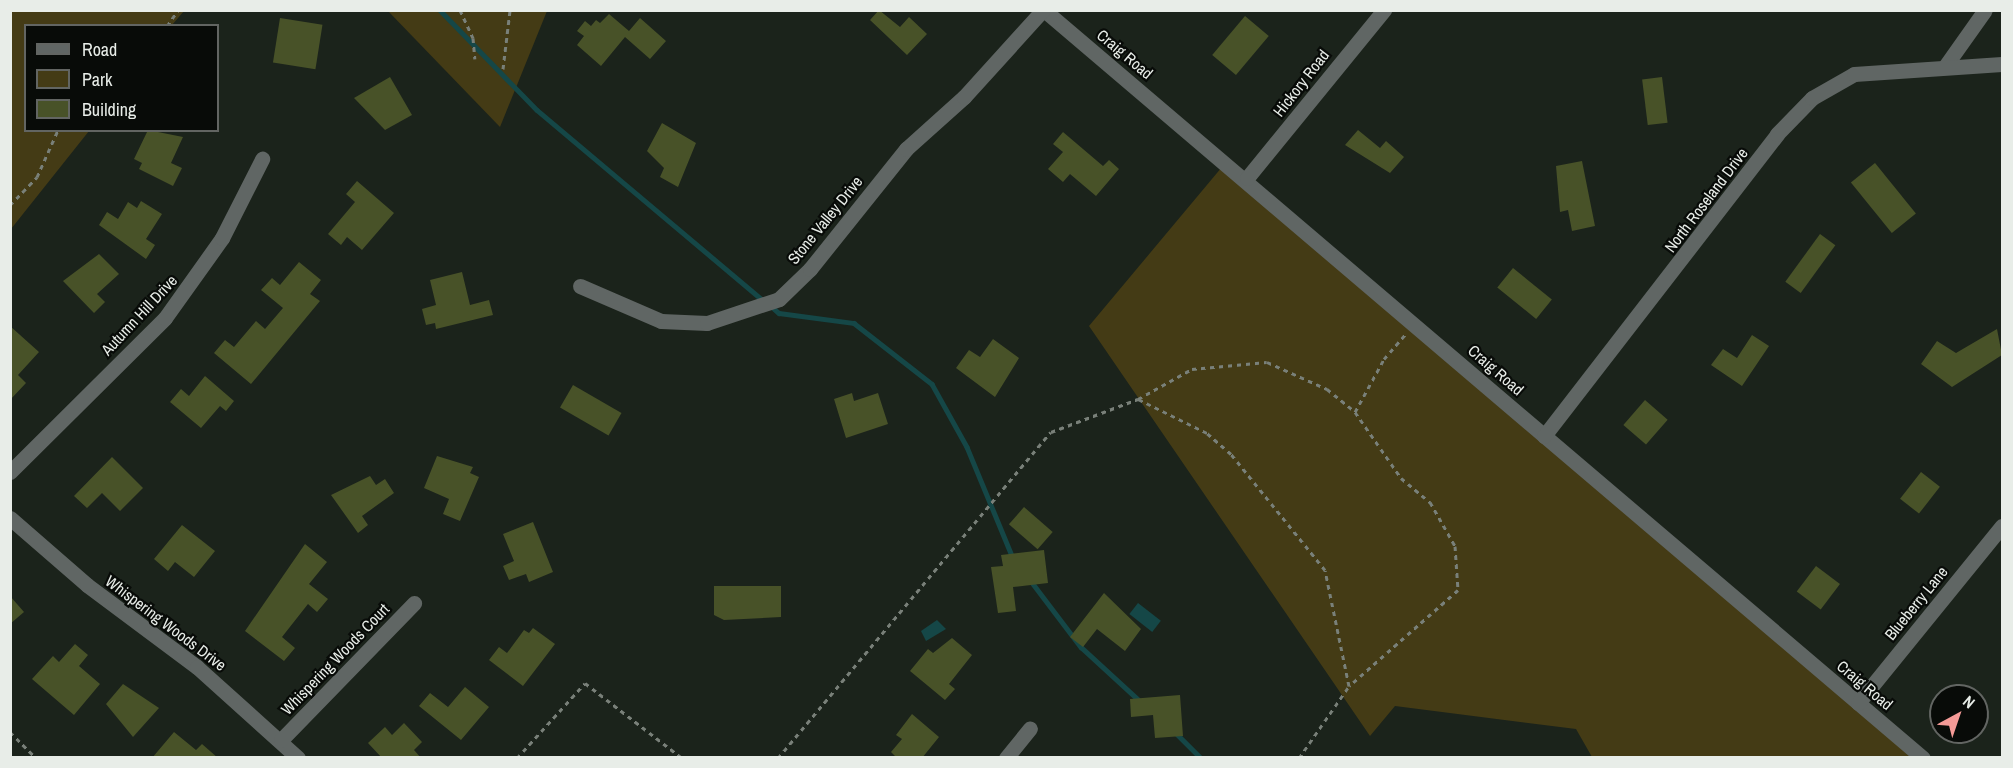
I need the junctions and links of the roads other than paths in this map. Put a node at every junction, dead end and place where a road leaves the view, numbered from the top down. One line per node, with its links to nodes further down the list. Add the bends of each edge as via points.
1 (1044, 10): 7 (street, Craig Road); 8 (street, Stone Valley Drive, via 964,98 906,149 810,269 779,299 707,323 661,321)
2 (1384, 10): 7 (street, Hickory Road)
3 (1985, 10): 5 (street)
4 (2002, 64): 5 (street, North Roseland Drive)
5 (1946, 65): 9 (street, North Roseland Drive, via 1854,74 1812,98 1778,134)
6 (262, 159): 10 (street, Autumn Hill Drive, via 222,238 165,318)
7 (1247, 178): 9 (street, Craig Road)
8 (580, 286)
9 (1544, 436): 14 (street, Craig Road)
10 (10, 472)
11 (10, 518): 16 (street, Whispering Woods Drive)
12 (2002, 526): 14 (street, Blueberry Lane)
13 (414, 603): 16 (street, Whispering Woods Court)
14 (1858, 703): 19 (street, Craig Road)
15 (1030, 728): 18 (street)
16 (281, 740): 17 (street, Whispering Woods Drive)
17 (298, 758)
18 (1006, 758)
19 (1923, 758)

